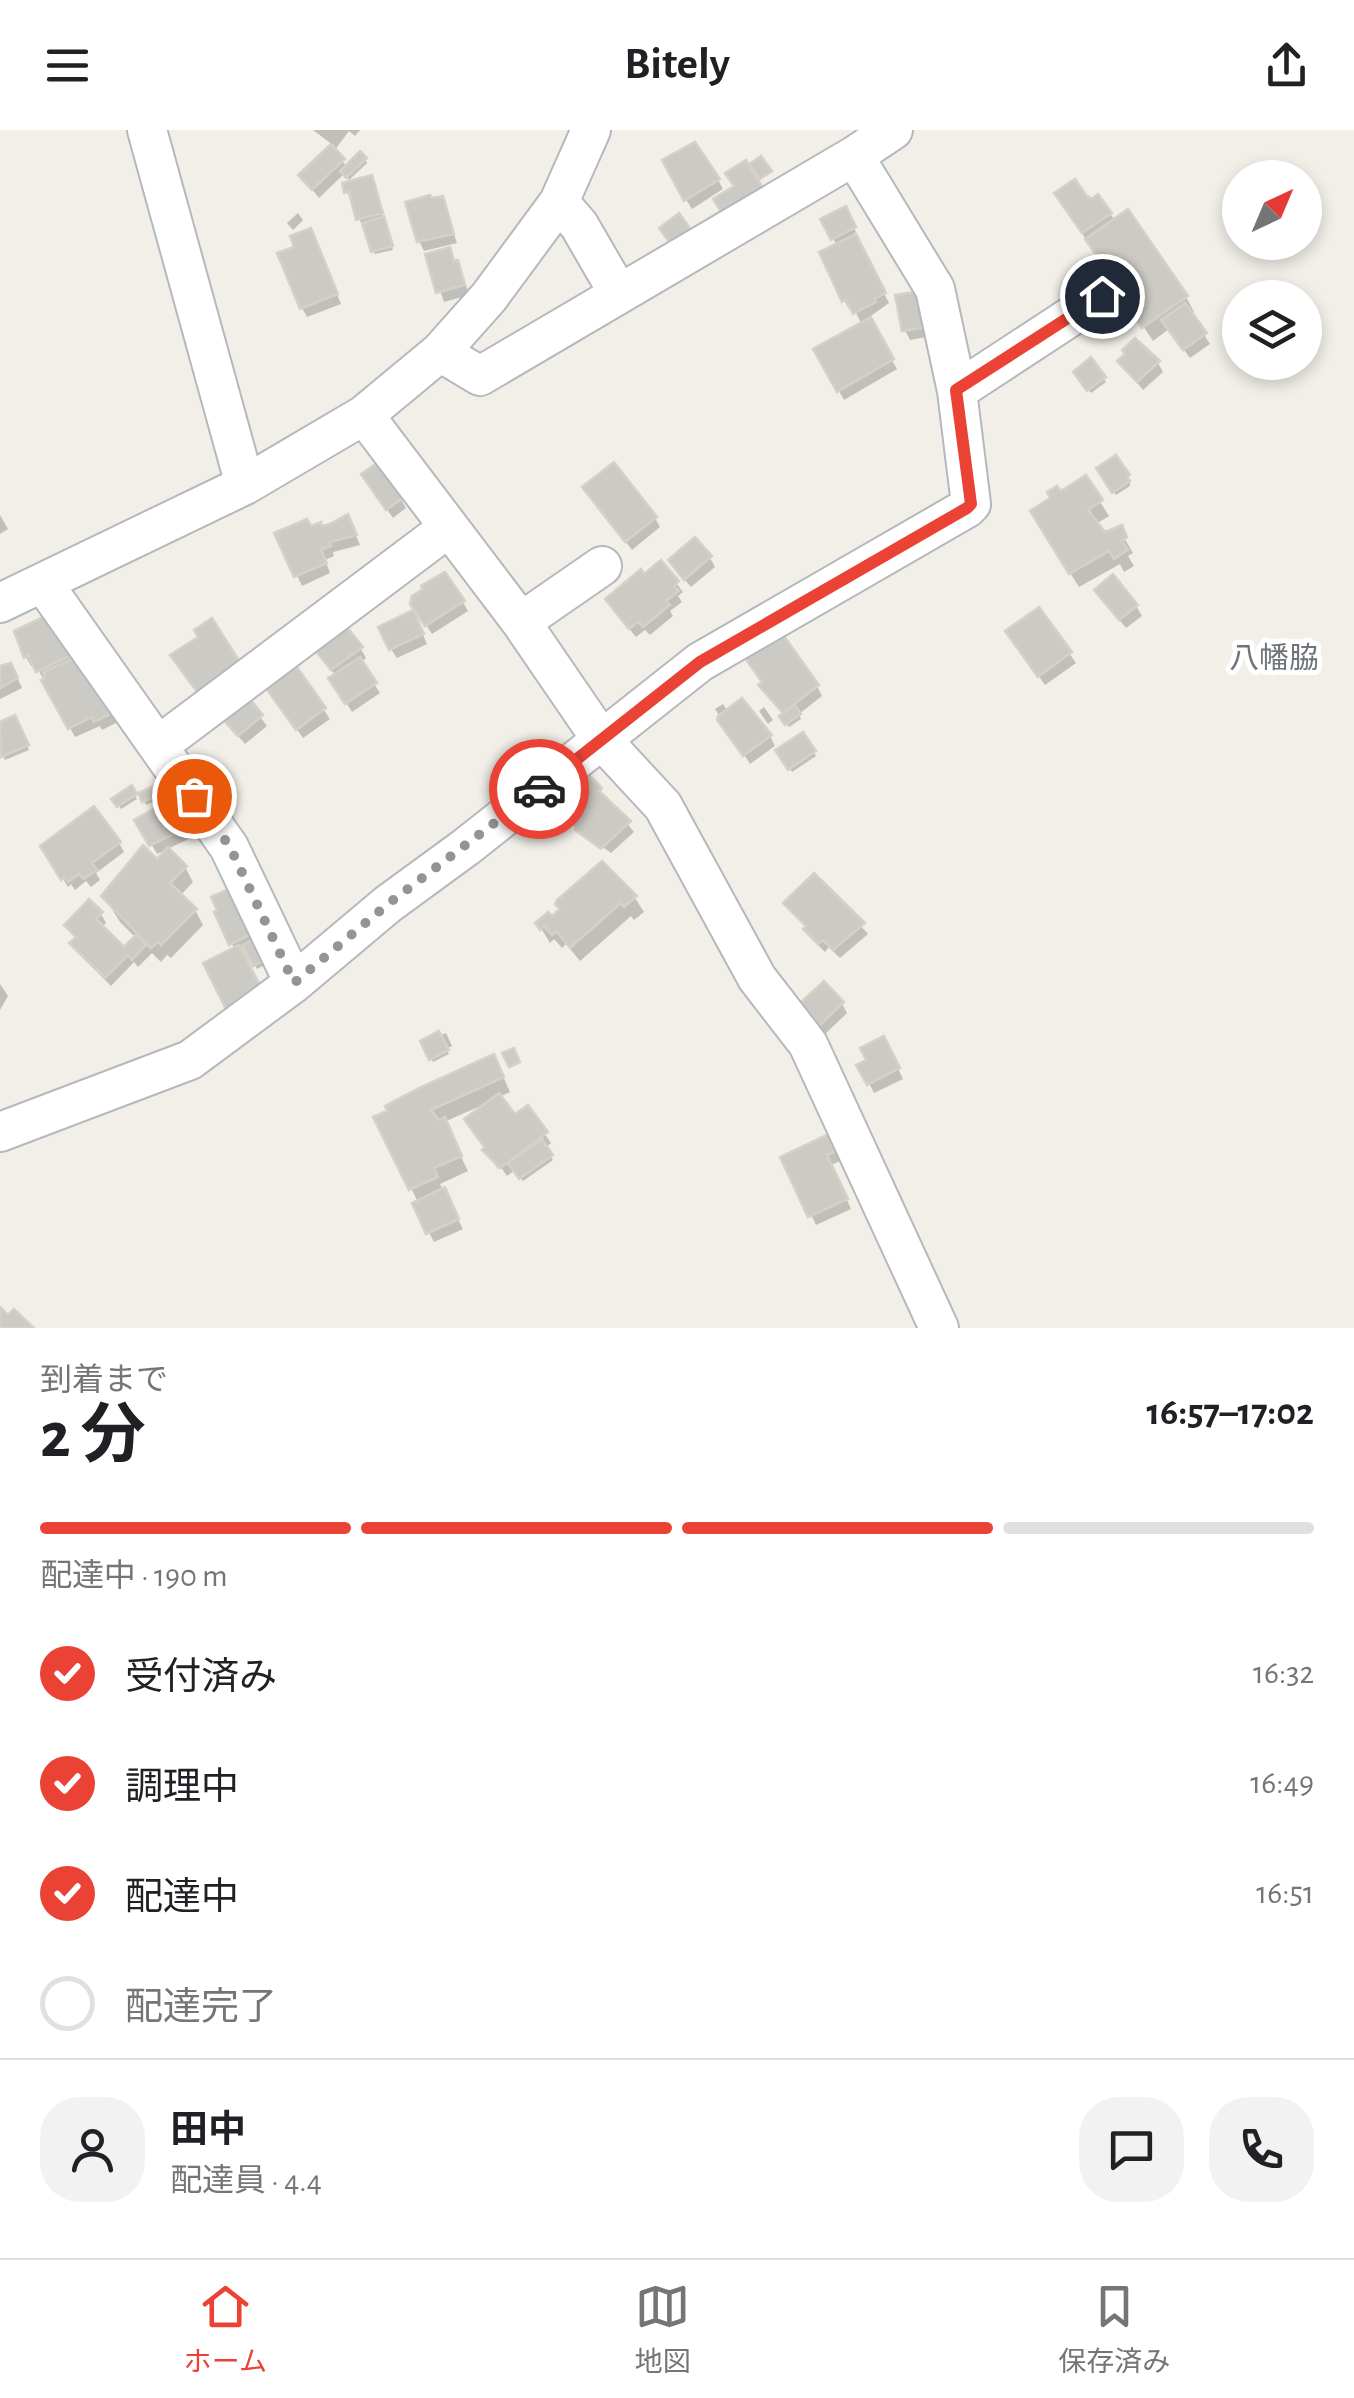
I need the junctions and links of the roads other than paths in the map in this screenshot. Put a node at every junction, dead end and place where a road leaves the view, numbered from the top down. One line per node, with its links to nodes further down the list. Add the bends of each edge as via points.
1 (146, 130): 11 (street)
2 (591, 130): 5 (street)
3 (893, 130): 4 (street)
4 (854, 156): 6 (street); 9 (street, via 935,289)
5 (559, 202): 6 (street); 8 (street)
6 (620, 294): 8 (street, via 480,376)
7 (1102, 296): 9 (street)
8 (440, 352): 10 (street)
9 (956, 390): 17 (street, via 967,508 700,662)
10 (364, 415): 11 (street); 12 (street)
11 (245, 484): 14 (street)
12 (448, 528): 16 (street); 18 (street)
13 (602, 566): 16 (street)
14 (43, 583): 15 (street); 18 (street)
15 (0, 603)
16 (520, 622): 17 (street)
17 (601, 739): 19 (street); 21 (street, via 663,806 757,978 808,1044)
18 (159, 745): 19 (street, via 230,847)
19 (294, 983): 20 (street, via 190,1060)
20 (0, 1132)
21 (939, 1328)

